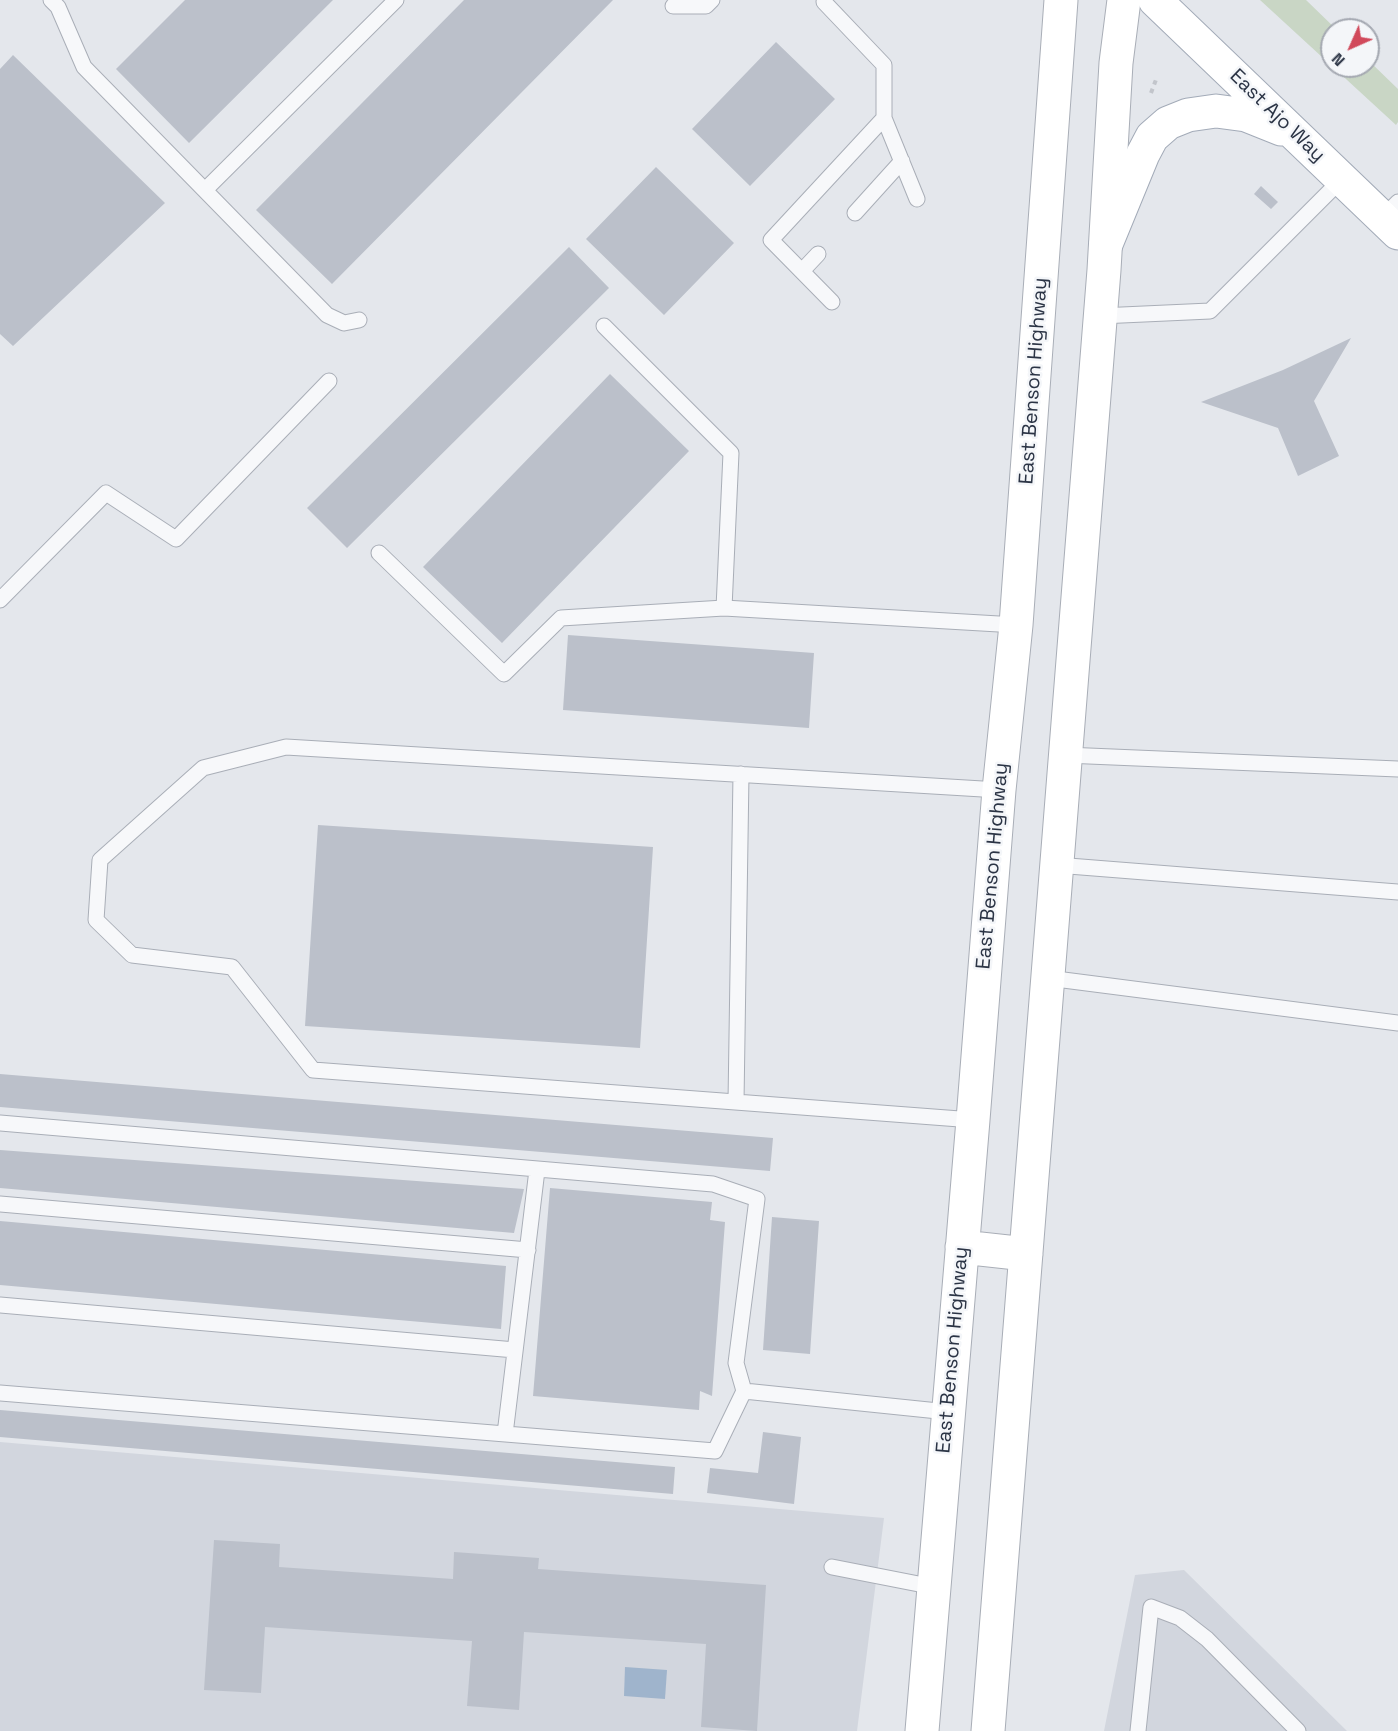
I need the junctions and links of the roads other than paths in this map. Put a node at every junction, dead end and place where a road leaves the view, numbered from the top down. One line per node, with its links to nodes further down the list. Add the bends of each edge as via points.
1 (51, 0): 13 (lane, via 58,7 84,67)
2 (396, 0): 13 (lane)
3 (712, 0): 8 (lane, via 706,6)
4 (1061, 0): 28 (main road, East Benson Highway)
5 (1124, 0): 17 (main road, via 1116,63)
6 (1155, 0): 10 (main road, East Ajo Way)
7 (824, 2): 9 (lane, via 884,65)
8 (668, 7)
9 (884, 118): 11 (lane); 19 (lane, via 771,240)
10 (1297, 136): 12 (main road, East Ajo Way); 17 (main road, via 1246,115 1216,111 1168,123 1152,137 1143,154)
11 (902, 161): 14 (lane); 15 (lane)
12 (1342, 179): 16 (main road, East Ajo Way); 21 (lane, via 1210,311)
13 (205, 190): 22 (lane, via 327,315 344,322)
14 (917, 199)
15 (855, 213)
16 (1393, 218)
17 (1106, 244): 21 (main road)
18 (818, 254): 19 (lane)
19 (802, 271): 20 (lane)
20 (832, 302)
21 (1100, 316): 29 (main road)
22 (359, 320)
23 (604, 326): 27 (lane, via 731,453)
24 (329, 381): 26 (lane, via 176,539 106,493)
25 (379, 553): 27 (lane, via 504,674 561,618)
26 (0, 600)
27 (724, 608): 28 (lane)
28 (1016, 625): 32 (main road, East Benson Highway)
29 (1065, 755): 30 (lane); 33 (main road)
30 (1398, 769)
31 (741, 774): 32 (lane); 37 (lane); 37 (lane, via 286,747 203,768 100,860 96,920 132,955 232,967 313,1070)
32 (999, 790): 38 (main road, East Benson Highway)
33 (1056, 865): 34 (lane); 35 (main road)
34 (1398, 892)
35 (1048, 978): 36 (lane); 44 (main road)
36 (1398, 1023)
37 (736, 1102): 38 (lane)
38 (974, 1120): 42 (main road, East Benson Highway)
39 (0, 1124): 40 (lane)
40 (537, 1170): 43 (lane); 47 (lane, via 713,1184 757,1199 736,1363)
41 (0, 1204): 43 (lane)
42 (962, 1247): 44 (main road); 49 (main road, East Benson Highway)
43 (528, 1250): 46 (lane)
44 (1026, 1254): 54 (main road)
45 (0, 1305): 46 (lane)
46 (515, 1350): 50 (lane)
47 (744, 1391): 49 (lane); 50 (lane, via 715,1451)
48 (0, 1393): 50 (lane)
49 (948, 1412): 52 (main road, East Benson Highway)
50 (505, 1434)
51 (832, 1567): 52 (lane)
52 (934, 1587): 53 (main road, East Benson Highway)
53 (922, 1731)
54 (988, 1731)
55 (1138, 1731): 56 (lane, via 1151,1607 1180,1618 1207,1639)
56 (1298, 1731)

